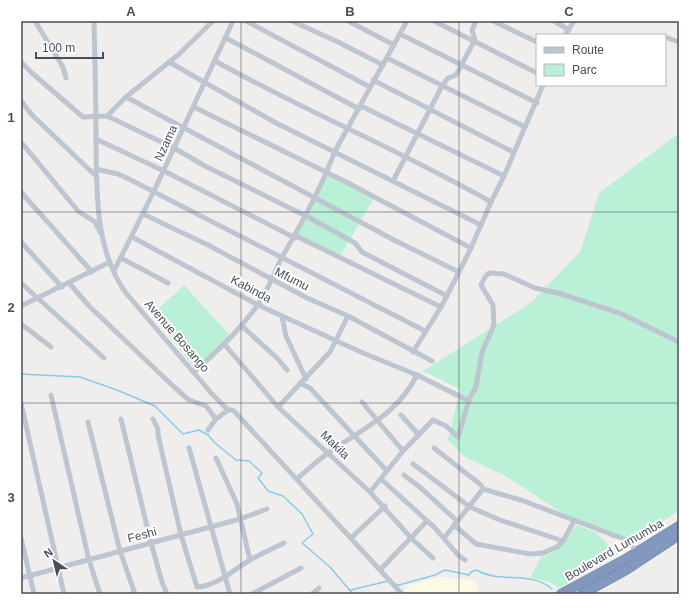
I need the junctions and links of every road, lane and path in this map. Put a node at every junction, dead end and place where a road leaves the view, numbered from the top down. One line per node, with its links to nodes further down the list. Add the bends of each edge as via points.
1 (94, 21): 43 (street, Avenue Bosango)
2 (213, 21): 26 (street)
3 (233, 21): 18 (street, Nzama)
4 (246, 21): 35 (street)
5 (292, 21): 28 (street)
6 (348, 21): 22 (street)
7 (434, 21): 19 (street)
8 (476, 21): 19 (street, via 472,30)
9 (493, 21): 20 (street)
10 (554, 21): 14 (street)
11 (574, 21): 14 (street)
12 (36, 22): 30 (street)
13 (404, 22): 15 (street)
14 (569, 30): 16 (street)
15 (400, 34): 22 (street); 27 (street)
16 (567, 34)
17 (666, 37): 21 (street)
18 (226, 38): 24 (street, Nzama); 40 (street)
19 (475, 40): 27 (street); 29 (street)
20 (536, 42)
21 (679, 42)
22 (394, 45): 23 (street)
23 (387, 58): 28 (street); 33 (street)
24 (215, 61): 32 (street, Nzama); 46 (street)
25 (21, 62): 43 (street, via 83,116)
26 (169, 62): 32 (street); 36 (street)
27 (461, 63): 33 (street, via 456,75 448,78); 38 (street)
28 (383, 65): 31 (street)
29 (536, 72)
30 (66, 78)
31 (372, 80): 35 (street); 41 (street)
32 (204, 84): 39 (street, Nzama); 51 (street)
33 (442, 86): 41 (street); 44 (street)
34 (544, 86): 38 (street)
35 (370, 87): 40 (street)
36 (126, 97): 42 (street); 45 (street)
37 (21, 101): 58 (street, via 32,115)
38 (536, 103): 44 (street)
39 (194, 107): 45 (street, Nzama); 56 (street)
40 (360, 107): 46 (street); 47 (street)
41 (429, 110): 47 (street); 52 (street)
42 (107, 116): 43 (street); 50 (street)
43 (96, 118): 48 (street, Avenue Bosango)
44 (525, 127): 52 (street)
45 (184, 128): 50 (street, Nzama); 62 (street)
46 (348, 129): 51 (street); 53 (street)
47 (418, 133): 53 (street); 57 (street)
48 (96, 139): 54 (street, Avenue Bosango); 55 (street)
49 (21, 142): 69 (street, via 78,210 95,222)
50 (174, 148): 55 (street, Nzama); 65 (street)
51 (334, 151): 56 (street); 59 (street)
52 (514, 152): 57 (street)
53 (405, 157): 59 (street); 63 (street)
54 (96, 169): 58 (street, Avenue Bosango); 60 (street, via 118,174)
55 (164, 171): 60 (street, Nzama); 68 (street)
56 (326, 173): 62 (street); 71 (street)
57 (504, 176): 63 (street)
58 (97, 177): 69 (street, Avenue Bosango)
59 (393, 181): 66 (street)
60 (154, 191): 64 (street, Nzama); 72 (street)
61 (21, 192): 76 (street)
62 (315, 196): 65 (street); 77 (street, via 394,240)
63 (491, 202): 66 (street)
64 (143, 214): 67 (street, Nzama); 78 (street, Mfumu, via 208,245)
65 (306, 216): 68 (street); 83 (street, via 355,243 359,250 367,255)
66 (481, 225): 71 (street)
67 (132, 237): 73 (street, Nzama); 85 (street, Kabinda)
68 (295, 237): 72 (street); 87 (street)
69 (102, 238): 74 (street, Avenue Bosango)
70 (21, 242): 82 (street)
71 (471, 248): 77 (street)
72 (283, 257): 78 (street); 92 (street)
73 (121, 258): 75 (street, Nzama); 81 (street)
74 (110, 262): 75 (street, Avenue Bosango); 76 (street)
75 (114, 271): 101 (street, Avenue Bosango, via 126,293)
76 (92, 272): 80 (street)
77 (459, 272): 83 (street)
78 (271, 280): 85 (street); 89 (street, Mfumu)
79 (21, 283): 84 (street)
80 (69, 283): 82 (street); 113 (street, via 89,306 189,400 206,406)
81 (168, 283)
82 (62, 286): 84 (street)
83 (446, 296): 87 (street)
84 (37, 299): 86 (street); 98 (street)
85 (258, 305): 88 (street, Kabinda); 91 (street)
86 (21, 306)
87 (441, 307): 92 (street)
88 (282, 316): 93 (street, Kabinda); 103 (street, via 286,336)
89 (348, 316): 93 (street); 97 (street, Mfumu)
90 (21, 324): 96 (street)
91 (242, 326): 95 (street); 100 (street)
92 (425, 331): 97 (street)
93 (335, 340): 102 (street, Kabinda); 103 (street, via 330,352)
94 (679, 342): 106 (street, via 622,314 558,293 534,288 504,274 489,273 481,285 493,305 494,325 482,352 476,387)
95 (225, 345): 101 (street); 109 (street, Makila)
96 (51, 347)
97 (413, 352): 99 (street, Mfumu)
98 (104, 358)
99 (432, 361)
100 (287, 370)
101 (194, 372): 110 (street, Avenue Bosango)
102 (417, 375): 106 (street, Kabinda); 116 (street, via 409,391)
103 (306, 379): 104 (street)
104 (300, 383): 109 (street); 119 (street, via 310,388)
105 (51, 396): 153 (street)
106 (469, 401): 118 (street, via 458,437 446,426 433,420)
107 (362, 402): 116 (street)
108 (21, 403): 156 (street)
109 (278, 407): 123 (street, Makila)
110 (228, 410): 113 (street); 128 (street, Avenue Bosango, via 233,410)
111 (401, 415): 118 (street)
112 (153, 419): 141 (street, via 158,429)
113 (216, 419): 117 (street)
114 (121, 420): 148 (street)
115 (88, 422): 150 (street)
116 (378, 422): 119 (street); 122 (street)
117 (208, 430)
118 (419, 435): 122 (street)
119 (354, 437): 123 (street); 126 (street)
120 (189, 448): 140 (street)
121 (434, 448): 130 (street)
122 (403, 451): 126 (street)
123 (328, 454): 128 (street); 131 (street, Makila)
124 (216, 458): 135 (street, via 238,504)
125 (413, 464): 133 (street)
126 (386, 471): 129 (street)
127 (404, 475): 138 (street)
128 (297, 479): 144 (street, Avenue Bosango)
129 (380, 479): 131 (street); 136 (street)
130 (483, 489): 133 (street); 137 (street, via 521,500)
131 (370, 492): 132 (street, Makila)
132 (385, 506): 144 (street); 146 (street, Makila)
133 (470, 507): 138 (street); 147 (street)
134 (267, 509): 135 (street, Feshi)
135 (240, 519): 140 (street, Feshi); 154 (street)
136 (427, 521): 145 (street); 146 (street)
137 (574, 521): 147 (street); 151 (street, via 629,541)
138 (456, 523): 145 (street); 147 (street, via 476,544 530,554 542,553 557,547)
139 (679, 526): 151 (highway, Boulevard Lumumba)
140 (211, 527): 141 (street, Feshi); 160 (street)
141 (181, 535): 148 (street, Feshi); 160 (street, via 197,587)
142 (679, 535): 173 (highway, Boulevard Lumumba, via 632,566)
143 (21, 538): 159 (street)
144 (351, 538): 158 (street, Avenue Bosango)
145 (444, 538): 155 (street)
146 (412, 539): 152 (street, Makila); 158 (street)
147 (563, 541)
148 (151, 543): 150 (street, Feshi); 167 (street)
149 (284, 543): 154 (street)
150 (120, 551): 153 (street, Feshi); 166 (street)
151 (636, 552): 172 (highway, Boulevard Lumumba)
152 (433, 558)
153 (89, 560): 156 (street, Feshi); 165 (street)
154 (250, 560): 160 (street)
155 (465, 560)
156 (58, 568): 159 (street, Feshi); 164 (street)
157 (301, 568): 169 (street)
158 (380, 570): 171 (street, Avenue Bosango)
159 (29, 575): 161 (street, Feshi); 163 (street)
160 (226, 576): 168 (street)
161 (21, 578)
162 (319, 588): 170 (street)
163 (34, 594)
164 (64, 594)
165 (100, 594)
166 (135, 594)
167 (167, 594)
168 (230, 594)
169 (252, 594)
170 (312, 594)
171 (402, 594)
172 (561, 594)
173 (582, 594)

